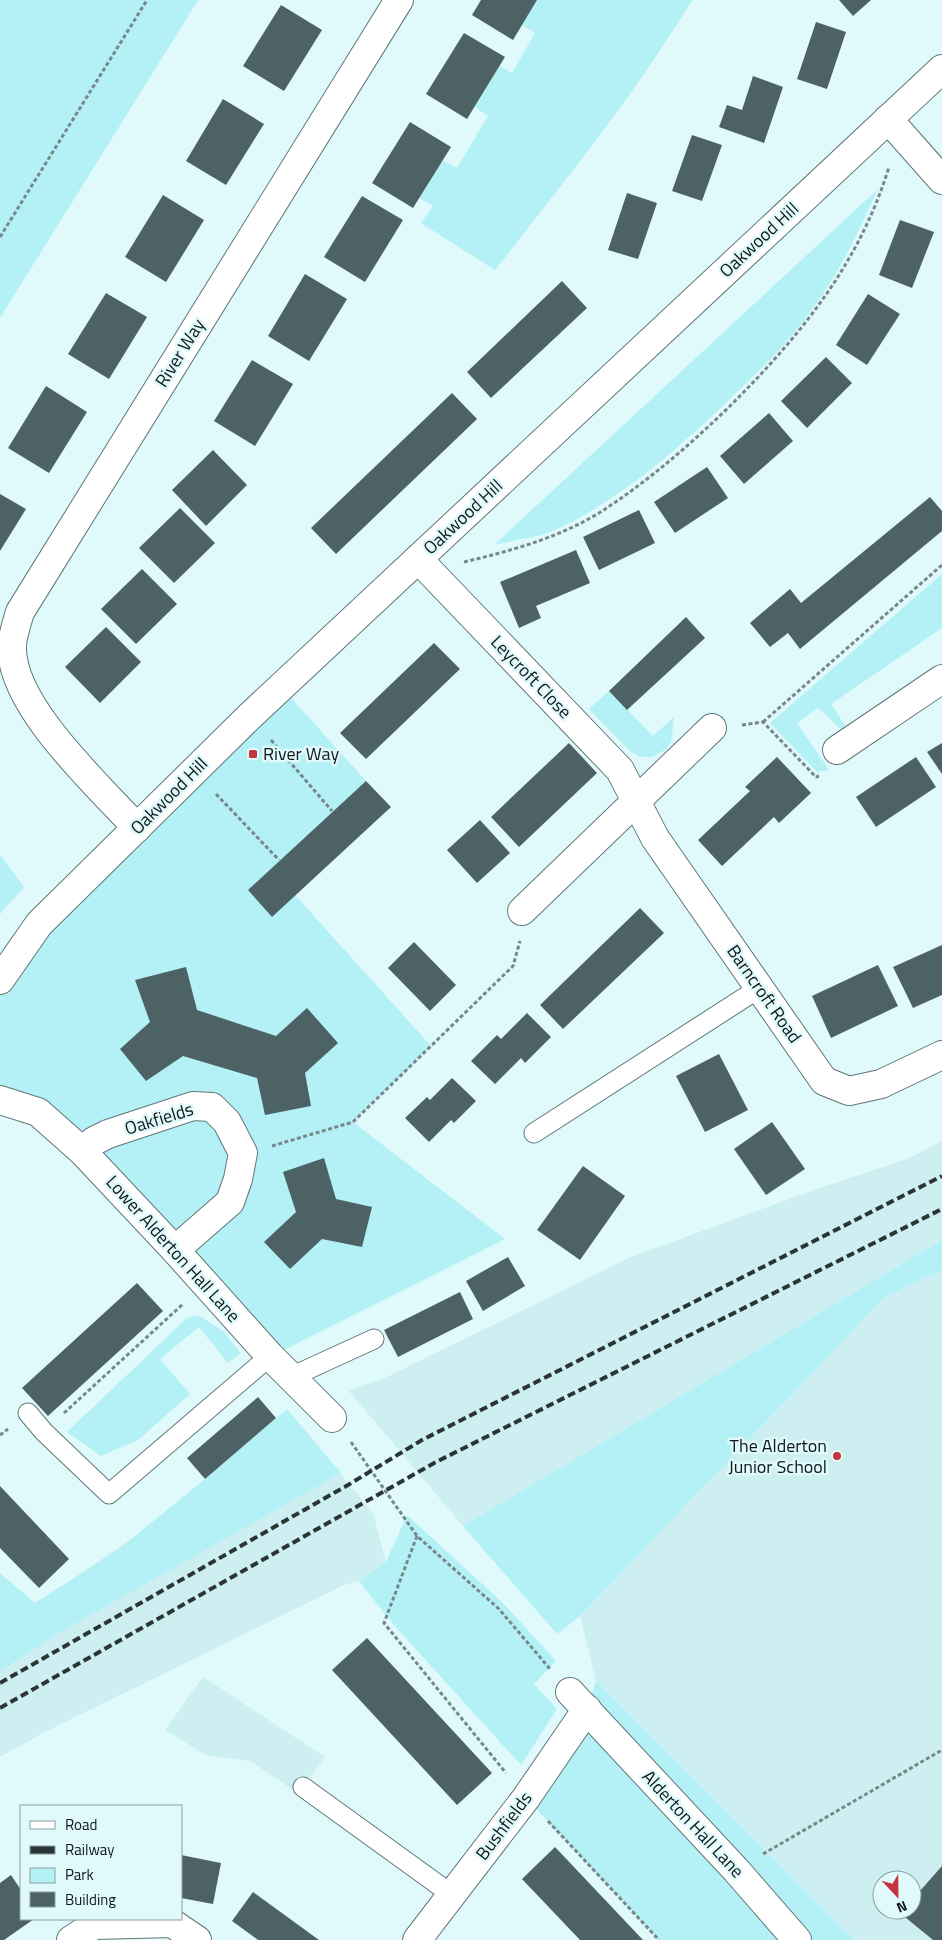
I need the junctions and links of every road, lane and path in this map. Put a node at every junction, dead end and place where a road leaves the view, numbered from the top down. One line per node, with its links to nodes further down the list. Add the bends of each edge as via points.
1 (147, 0): 6 (path)
2 (399, 0): 17 (street, River Way, via 20,612 12,646 17,672 27,697 44,724)
3 (942, 69): 4 (street, Oakwood Hill)
4 (888, 119): 5 (street); 7 (street, Oakwood Hill); 7 (path, via 890,164 862,238 800,332 712,423 651,475 598,513 553,536 461,563)
5 (942, 180)
6 (0, 237)
7 (418, 559): 10 (street, Oakwood Hill); 15 (street, Leycroft Close, via 620,770)
8 (942, 565): 11 (path)
9 (942, 679): 13 (street)
10 (250, 716): 14 (street, Oakwood Hill); 16 (path)
11 (763, 722): 12 (path); 13 (path, via 816,776 827,776 847,764)
12 (712, 728): 15 (street)
13 (837, 750)
14 (194, 772): 17 (street, Oakwood Hill); 18 (path)
15 (636, 800): 19 (street); 21 (street, Barncroft Road, via 655,838)
16 (332, 811)
17 (137, 828): 20 (street, Oakwood Hill, via 40,924)
18 (279, 860)
19 (522, 911): 26 (path, via 521,935 512,966 353,1122)
20 (0, 980)
21 (761, 987): 22 (street, Barncroft Road, via 824,1082 849,1091 881,1084); 24 (lane)
22 (942, 1055)
23 (0, 1100): 25 (street, Lower Alderton Hall Lane, via 38,1112)
24 (534, 1133)
25 (82, 1151): 26 (street, Oakfields, via 108,1134 192,1106 212,1107 227,1122); 27 (street, Lower Alderton Hall Lane)
26 (243, 1153): 27 (street, via 230,1202)
27 (175, 1250): 28 (street, Lower Alderton Hall Lane)
28 (205, 1283): 30 (street, Lower Alderton Hall Lane); 34 (path)
29 (374, 1339): 31 (lane)
30 (270, 1356): 31 (street, Lower Alderton Hall Lane); 34 (lane, via 109,1494)
31 (291, 1377): 33 (street, Lower Alderton Hall Lane)
32 (28, 1412): 34 (lane)
33 (332, 1418): 35 (path)
34 (44, 1432)
35 (417, 1536): 36 (path, via 499,1609); 39 (path, via 384,1623)
36 (578, 1700): 39 (street, Bushfields); 40 (street, Alderton Hall Lane)
37 (942, 1750): 40 (path)
38 (303, 1787): 41 (lane)
39 (526, 1798): 41 (street, Bushfields); 45 (path)
40 (736, 1870): 46 (street, Alderton Hall Lane)
41 (451, 1894): 44 (street, Bushfields)
42 (71, 1940): 43 (street, via 94,1925 172,1923)
43 (197, 1940)
44 (417, 1940)
45 (659, 1940)
46 (797, 1940)

